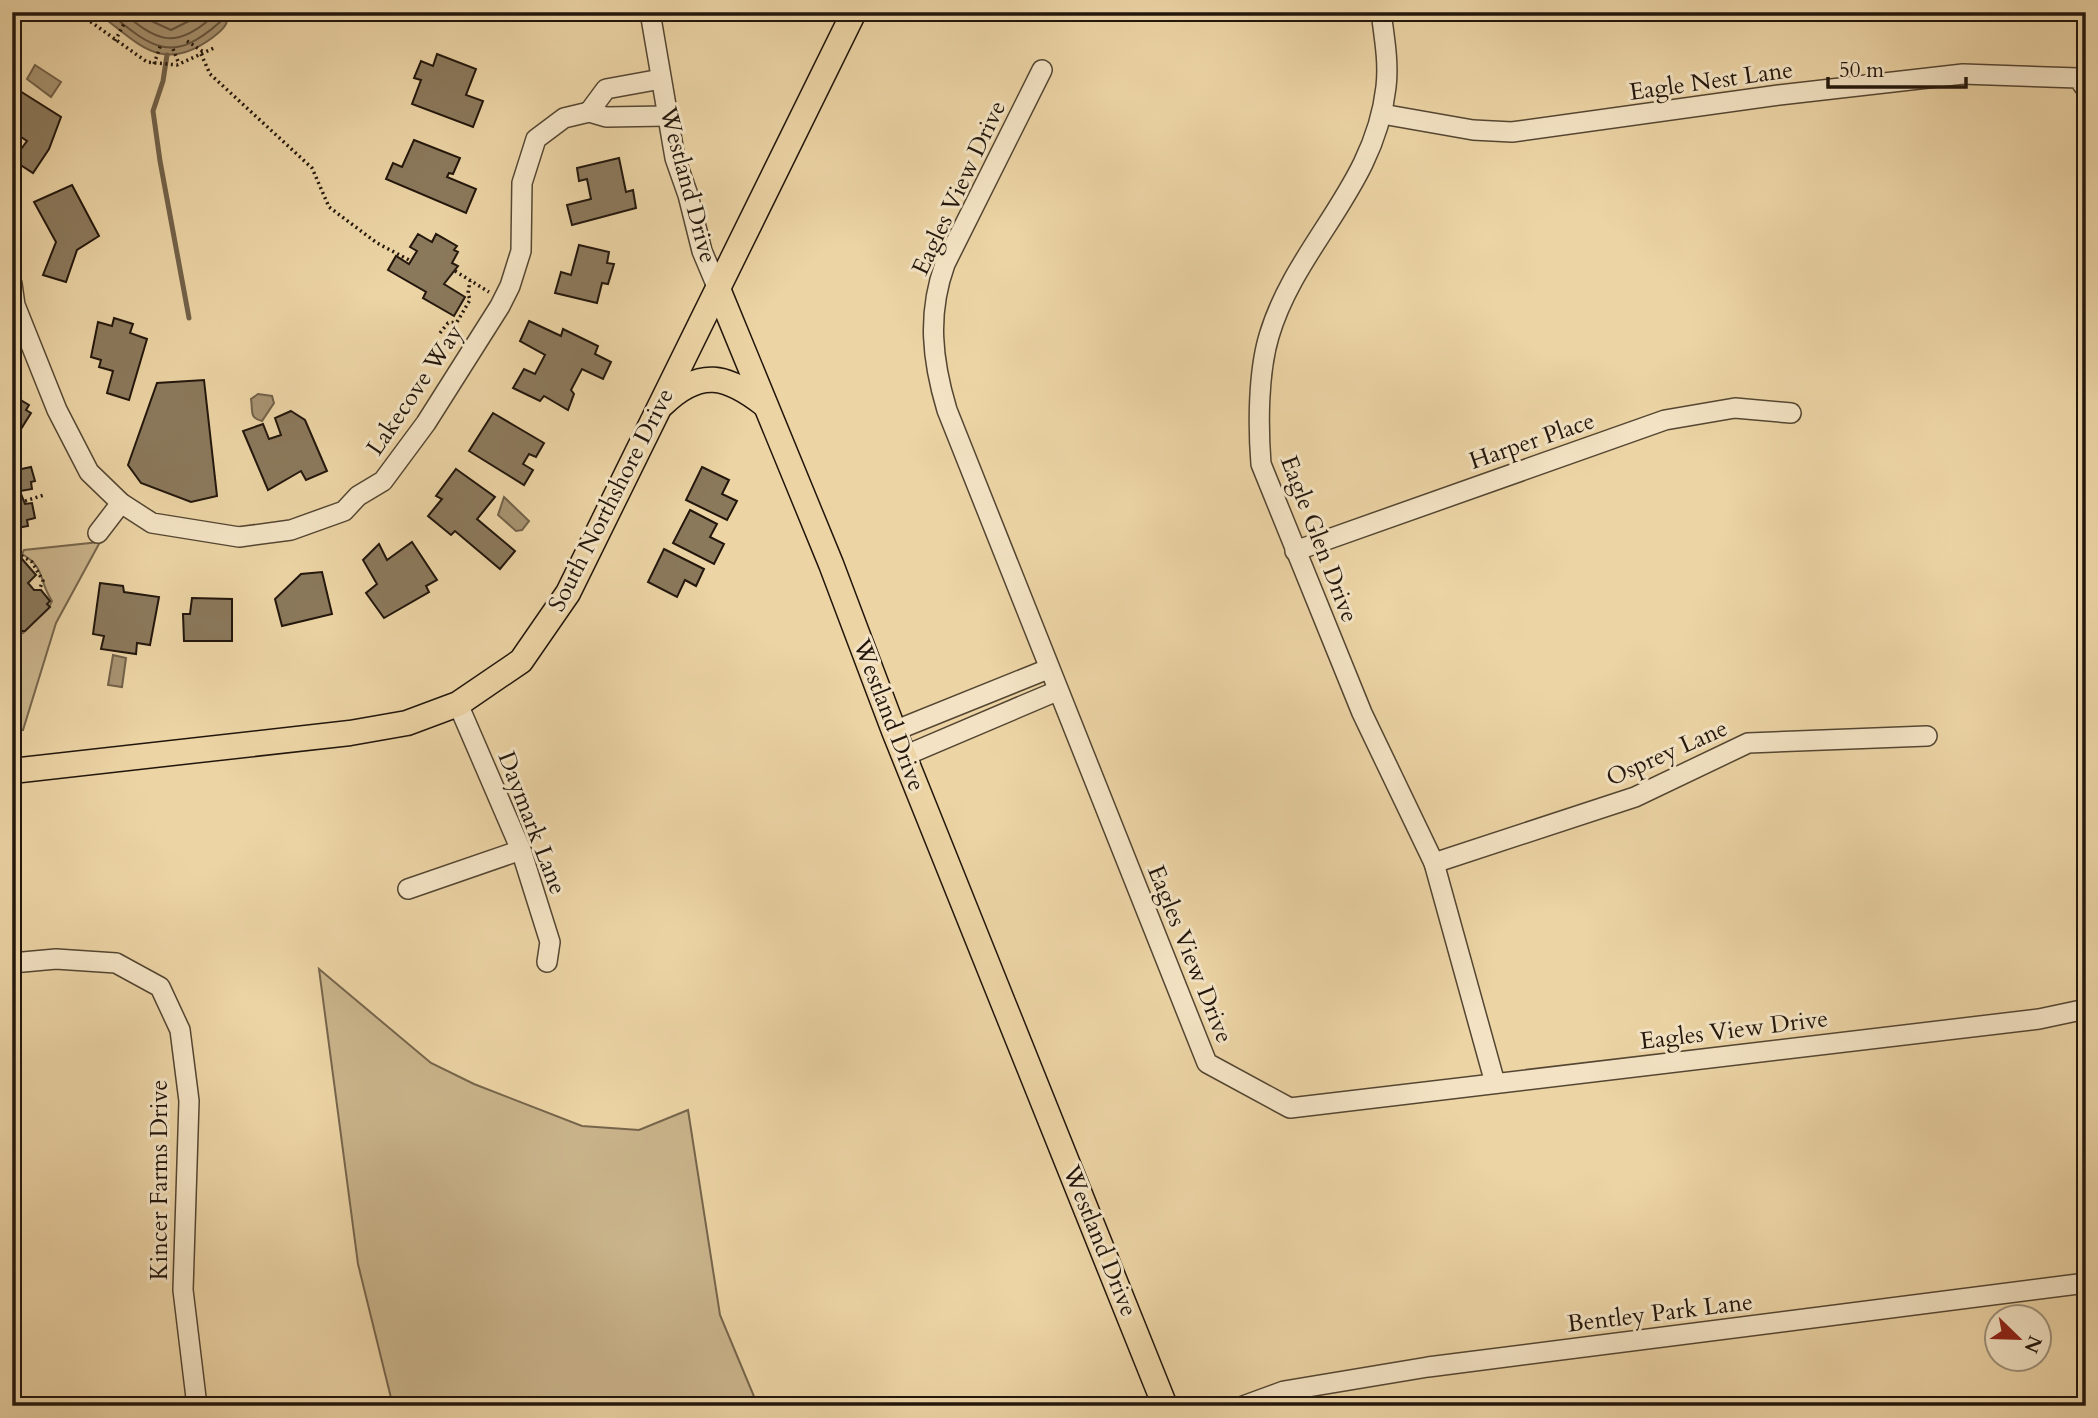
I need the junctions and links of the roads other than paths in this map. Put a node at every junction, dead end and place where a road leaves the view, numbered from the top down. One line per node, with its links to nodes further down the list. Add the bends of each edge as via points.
1 (650, 12): 5 (street, Westland Drive)
2 (854, 12): 11 (main road, South Northshore Drive)
3 (1381, 12): 8 (street, Eagle Glen Drive, via 1387,85)
4 (1042, 70): 19 (street, Eagles View Drive, via 945,264 935,297 933,354 947,410)
5 (661, 79): 7 (street, Lakecove Way, via 606,89); 9 (street, Westland Drive)
6 (2086, 89): 8 (street, Eagle Nest Lane, via 2078,78 1963,74 1512,132)
7 (589, 112): 9 (street, Lakecove Way, via 606,117); 16 (street, Lakecove Way, via 564,118 536,139 522,183 521,251 510,286 426,423 383,481 344,511 291,530 239,537 152,523)
8 (1382, 114): 18 (street, Eagle Glen Drive, via 1370,152 1297,271 1268,338 1258,435 1261,464)
9 (667, 116): 11 (street, Westland Drive, via 702,251)
10 (12, 284): 12 (street, Lakecove Way)
11 (718, 289): 13 (main road, Westland Drive); 14 (main road, South Northshore Drive)
12 (14, 306): 16 (street, Lakecove Way, via 85,465)
13 (765, 405): 14 (main road, via 737,385 706,379 673,394); 22 (main road, Westland Drive)
14 (657, 410): 21 (main road, South Northshore Drive, via 568,593 521,660)
15 (1791, 413): 18 (street, Harper Place, via 1735,408 1665,420)
16 (121, 503): 17 (street)
17 (98, 533)
18 (1295, 551): 27 (street, Eagle Glen Drive, via 1362,713)
19 (1048, 669): 20 (street, Eagles View Drive); 22 (street)
20 (1057, 691): 24 (street); 32 (street, Eagles View Drive, via 1207,1063 1290,1108)
21 (458, 704): 25 (main road, South Northshore Drive, via 407,723 350,733); 26 (street, Daymark Lane)
22 (894, 731): 24 (main road, Westland Drive)
23 (1927, 736): 27 (street, Osprey Lane, via 1748,743 1635,797)
24 (904, 756): 35 (main road, Westland Drive)
25 (12, 771)
26 (521, 850): 28 (street); 29 (street, Daymark Lane, via 550,942)
27 (1434, 863): 32 (street, Eagle Glen Drive)
28 (408, 889)
29 (547, 962)
30 (12, 963): 34 (street, Kincer Farms Drive, via 57,959 116,963 160,987 180,1030 189,1101 183,1290)
31 (2086, 1009): 32 (street, Eagles View Drive, via 2039,1019)
32 (1495, 1083)
33 (2086, 1283): 36 (street, Bentley Park Lane, via 1429,1367 1284,1391)
34 (197, 1406)
35 (1165, 1406)
36 (1243, 1406)

